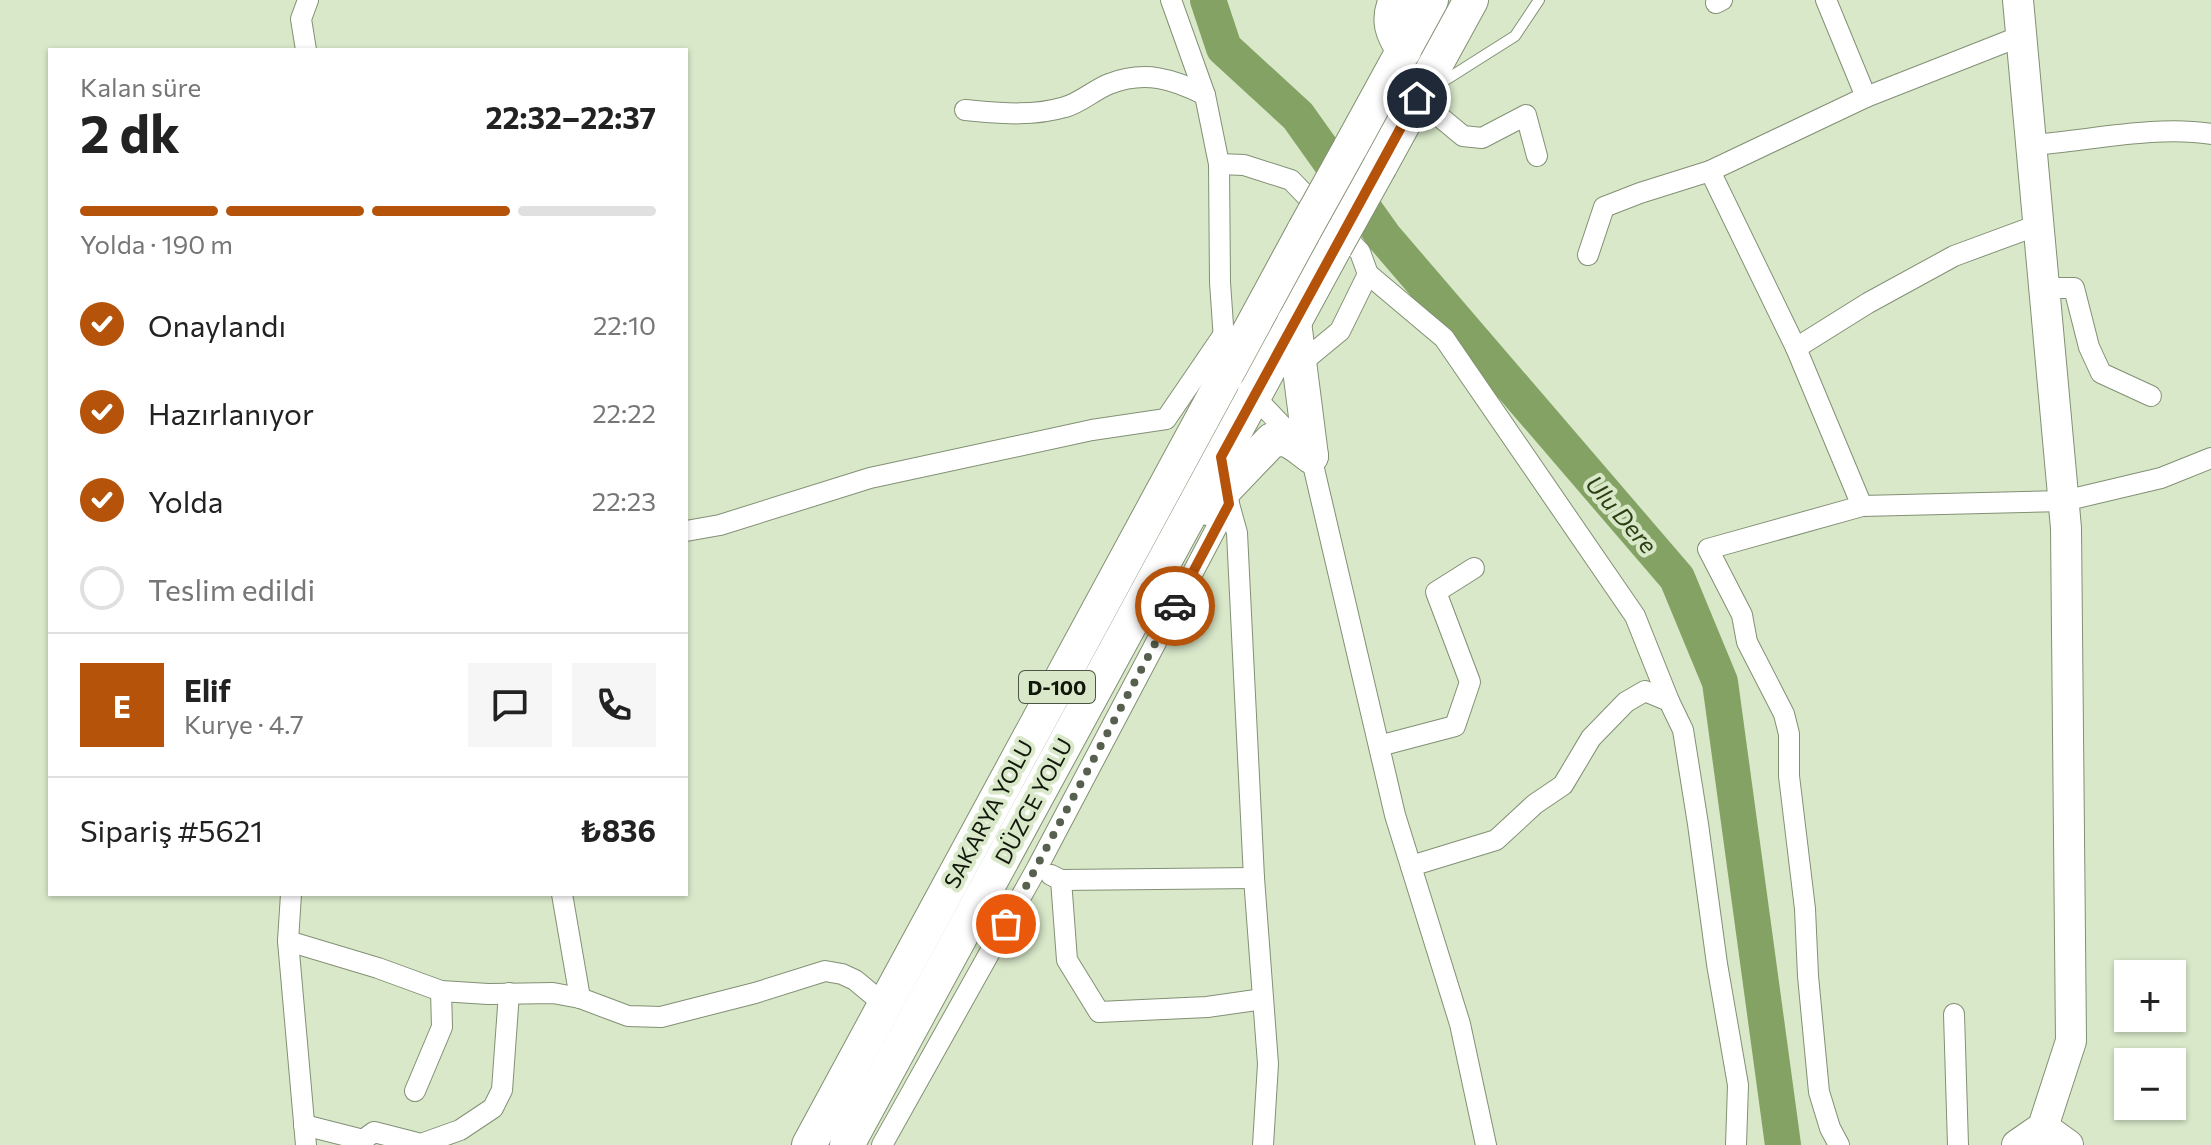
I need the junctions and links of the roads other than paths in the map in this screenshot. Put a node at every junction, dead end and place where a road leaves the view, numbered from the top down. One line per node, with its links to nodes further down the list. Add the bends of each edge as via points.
1 (308, 0): 10 (street, via 301,19)
2 (1171, 0): 12 (street)
3 (1396, 0): 11 (highway, via 1391,26)
4 (1431, 0): 11 (highway)
5 (1471, 0): 14 (highway)
6 (1539, 0): 14 (lane, via 1515,36)
7 (1826, 0): 13 (street)
8 (2018, 0): 9 (main road)
9 (2021, 36): 13 (street); 17 (main road)
10 (306, 48)
11 (1404, 51): 29 (highway, SAKARYA YOLU / D-100, bridge)
12 (1205, 95): 15 (street, via 1174,80 1145,76 1110,83 1067,107 1020,115); 19 (street)
13 (1866, 97): 20 (street)
14 (1417, 98): 18 (street, via 1463,136 1482,138 1526,115); 25 (highway, DÜZCE YOLU / D-100, bridge)
15 (965, 110)
16 (2211, 134): 17 (street, via 2145,132)
17 (2031, 145): 21 (main road)
18 (1537, 156)
19 (1219, 164): 23 (street, via 1244,165 1291,180 1360,252); 26 (street)
20 (1710, 171): 22 (street, via 1604,207); 27 (street)
21 (2038, 225): 24 (main road); 27 (street, via 1954,256)
22 (1588, 255)
23 (1368, 274): 28 (street, via 1340,331); 39 (street, via 1444,338 1635,616)
24 (2044, 288): 31 (street, via 2074,288 2101,373); 35 (main road)
25 (1294, 322): 28 (highway); 30 (highway, DÜZCE YOLU / D-100)
26 (1224, 334): 29 (street); 37 (street, via 1166,419 870,478)
27 (1796, 348): 36 (street)
28 (1300, 364): 32 (highway)
29 (1226, 374): 30 (street); 52 (highway, SAKARYA YOLU / D-100)
30 (1254, 395): 32 (street); 34 (highway, DÜZCE YOLU / D-100)
31 (2151, 396)
32 (1311, 456): 34 (highway, via 1288,440 1272,440); 40 (street)
33 (2211, 458): 35 (street, via 2161,478)
34 (1225, 483): 42 (street); 43 (street, via 1237,533); 58 (highway, DÜZCE YOLU / D-100, via 1172,544)
35 (2064, 501): 36 (street); 56 (main road, via 2071,1041)
36 (1862, 506): 63 (street, via 1708,549 1742,615 1747,642 1789,734 1819,1092)
37 (688, 531)
38 (1474, 568): 40 (street, via 1436,592 1470,682 1455,726)
39 (1669, 701): 41 (street, via 1645,691 1626,702 1591,738 1563,785 1496,840); 62 (street, via 1683,730 1738,1085)
40 (1379, 746): 41 (street)
41 (1411, 866): 61 (street, via 1460,1024)
42 (1037, 868): 44 (street); 59 (street)
43 (1254, 878): 44 (street); 51 (street)
44 (1061, 880): 51 (street, via 1067,960 1099,1012)
45 (291, 896): 47 (street)
46 (562, 896): 50 (street)
47 (288, 941): 48 (street); 55 (street)
48 (441, 991): 49 (street); 54 (street, via 442,1027)
49 (509, 993): 50 (street); 55 (street, via 502,1090 493,1108 460,1130 421,1144 374,1132 363,1140)
50 (580, 998): 52 (street, via 628,1016 661,1017 825,971 855,980)
51 (1263, 999): 60 (street, via 1268,1064)
52 (885, 1005): 57 (highway, SAKARYA YOLU / D-100)
53 (1954, 1014): 64 (street)
54 (415, 1091)
55 (305, 1135)
56 (2039, 1136): 65 (main road); 66 (main road)
57 (809, 1145)
58 (847, 1145)
59 (882, 1145)
60 (1263, 1145)
61 (1486, 1145)
62 (1736, 1145)
63 (1839, 1145)
64 (1958, 1145)
65 (2017, 1145)
66 (2068, 1145)

